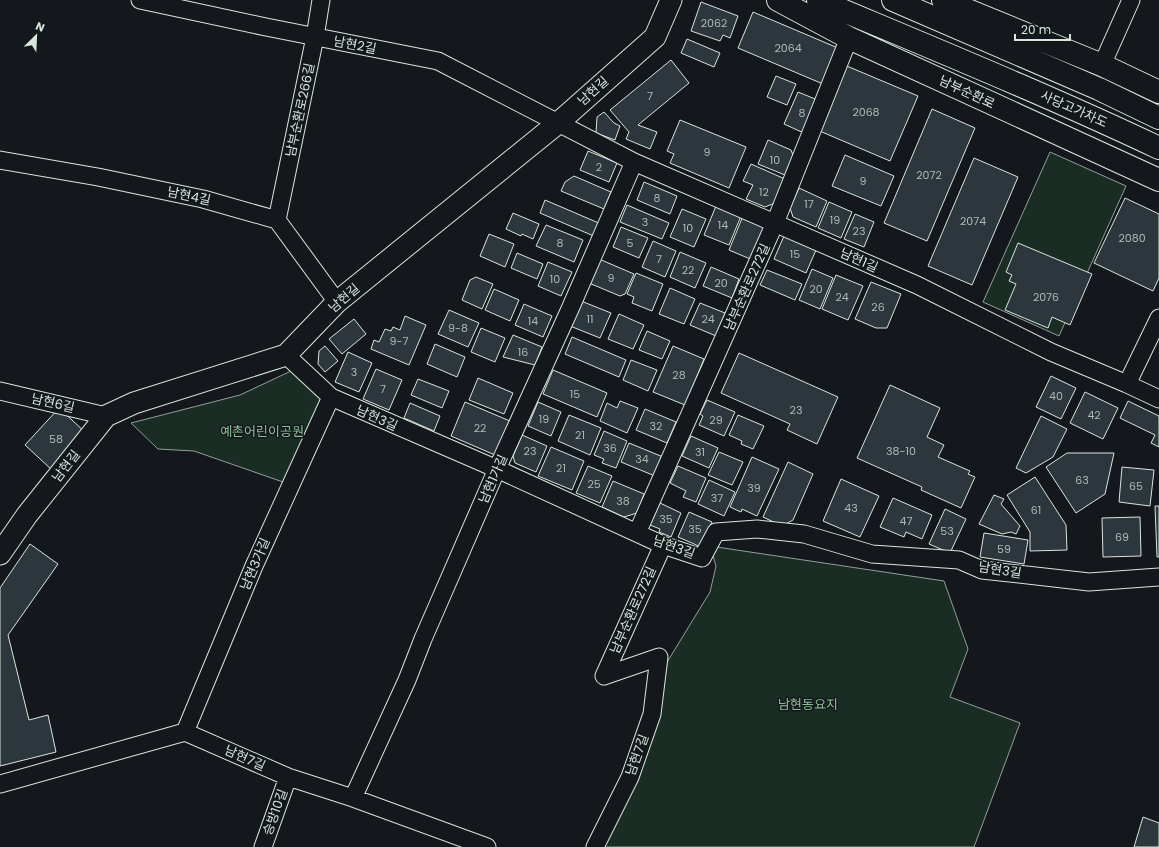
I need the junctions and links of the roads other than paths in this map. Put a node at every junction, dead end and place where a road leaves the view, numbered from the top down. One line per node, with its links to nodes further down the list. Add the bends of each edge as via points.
1 (140, 0): 9 (street, 남현2길)
2 (321, 0): 9 (street, 남부순환로266길)
3 (671, 0): 15 (street, 남현길, via 655,37)
4 (778, 0): 10 (main road, 남부순환로)
5 (818, 0): 12 (main road, 남부순환로)
6 (893, 0): 14 (main road, via 1099,89)
7 (943, 0): 11 (main road)
8 (1131, 0): 11 (street)
9 (315, 37): 15 (street, 남현2길, via 438,61); 20 (street, 남부순환로266길)
10 (849, 38): 19 (main road, 남부순환로); 21 (street, 남부순환로272길)
11 (1102, 65): 13 (main road)
12 (988, 71): 16 (main road, 사당고가차도)
13 (1159, 92)
14 (1159, 118)
15 (558, 123): 18 (street, 남현1길); 22 (street, 남현길)
16 (1159, 148)
17 (0, 160): 20 (street, 남현4길, via 203,199)
18 (634, 162): 21 (street, 남현1길); 30 (street, 남현1가길)
19 (1159, 180)
20 (277, 220): 22 (street)
21 (775, 223): 25 (street, 남현1길, via 917,286 1051,352); 31 (street, 남부순환로272길)
22 (337, 302): 24 (street, 남현길)
23 (1159, 318): 25 (street)
24 (286, 355): 27 (street, 남현3길); 29 (street, 남현길, via 134,403)
25 (1127, 384): 28 (street, 남현1길)
26 (0, 391): 29 (street, 남현6길)
27 (331, 398): 30 (street, 남현3길); 36 (street, 남현3가길, via 254,566)
28 (1159, 399)
29 (106, 416): 33 (street, 남현길)
30 (497, 469): 31 (street, 남현3길); 39 (street, 남현1가길, via 407,680)
31 (638, 533): 32 (street, 남현3길)
32 (663, 545): 34 (street, 남현3길, via 702,558 716,532 757,529 804,534 872,554 959,560 982,570 1089,582); 35 (street, 남부순환로272길, via 604,676)
33 (0, 554)
34 (1159, 577)
35 (659, 657): 42 (street, 남현7길, via 652,714 630,777)
36 (185, 732): 37 (street, 남현7길); 38 (street)
37 (288, 777): 39 (street, 남현7길); 40 (street, 승방10길)
38 (0, 784)
39 (353, 798): 41 (street, 남현7길)
40 (263, 847)
41 (487, 847)
42 (595, 847)

